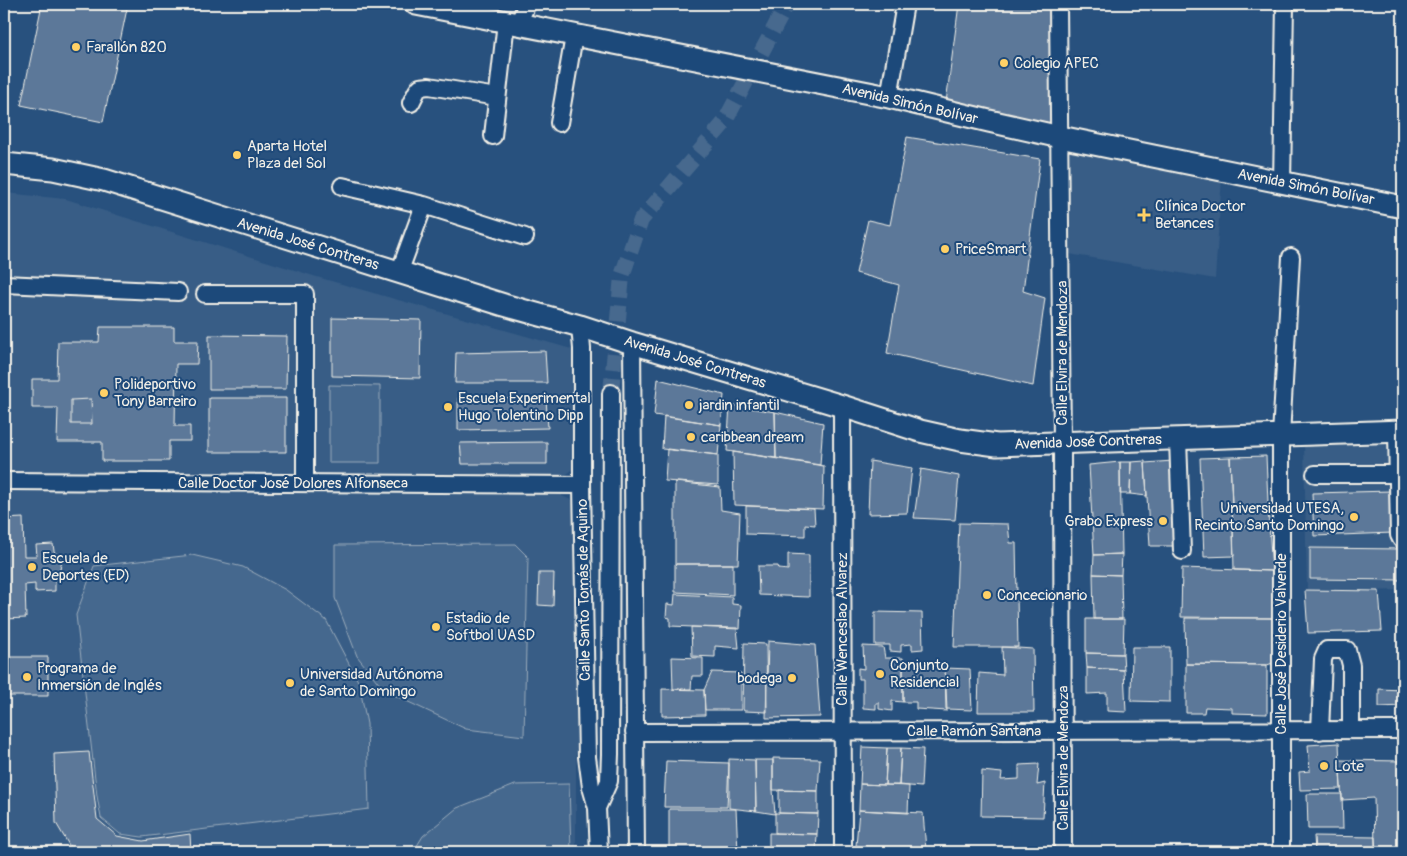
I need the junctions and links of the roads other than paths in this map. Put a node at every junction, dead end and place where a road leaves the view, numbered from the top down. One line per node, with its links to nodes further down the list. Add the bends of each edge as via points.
1 (416, 4): 6 (main road, Avenida Simón Bolívar)
2 (527, 4): 6 (street)
3 (905, 4): 9 (street)
4 (1058, 4): 13 (street, Calle Elvira de Mendoza)
5 (1285, 4): 15 (street)
6 (512, 23): 7 (main road, Avenida Simón Bolívar); 8 (street)
7 (574, 36): 9 (main road, Avenida Simón Bolívar); 11 (street)
8 (497, 97): 10 (street, via 428,86 420,87); 12 (street)
9 (889, 97): 13 (main road, Avenida Simón Bolívar)
10 (411, 103)
11 (559, 123)
12 (493, 136)
13 (1060, 137): 15 (main road, Avenida Simón Bolívar); 32 (street, Calle Elvira de Mendoza)
14 (4, 164): 21 (main road, Avenida José Contreras, via 53,169 104,180)
15 (1282, 183): 18 (main road, Avenida Simón Bolívar)
16 (342, 186): 17 (street)
17 (424, 205): 19 (street); 21 (street)
18 (1403, 207)
19 (525, 237)
20 (1291, 257): 30 (street, Calle José Desiderio Valverde)
21 (399, 273): 25 (main road, Avenida José Contreras)
22 (4, 284): 23 (street)
23 (178, 292)
24 (205, 294): 36 (street, via 305,294)
25 (580, 326): 26 (main road, Avenida José Contreras); 37 (street, Calle Santo Tomás de Aquino)
26 (632, 343): 28 (main road, Avenida José Contreras); 46 (street)
27 (611, 394): 47 (street, via 610,754 609,781)
28 (842, 406): 32 (main road, Avenida José Contreras, via 960,440 997,445); 43 (street, Calle Wenceslao Alvarez)
29 (1400, 431): 30 (main road, Avenida José Contreras); 34 (street)
30 (1281, 436): 31 (main road, Avenida José Contreras); 45 (street, Calle José Desiderio Valverde)
31 (1178, 440): 32 (main road, Avenida José Contreras); 39 (street)
32 (1062, 443): 44 (street, Calle Elvira de Mendoza)
33 (1315, 474): 34 (street)
34 (1398, 474): 38 (street, via 1399,535)
35 (4, 481): 36 (street, Calle Doctor José Dolores Alfonseca)
36 (305, 482): 37 (street, Calle Doctor José Dolores Alfonseca)
37 (582, 485): 47 (street, Calle Santo Tomás de Aquino, via 587,757)
38 (1403, 540)
39 (1182, 551)
40 (1320, 730): 41 (street, Calle Ramón Santana); 41 (street, via 1326,650 1347,650 1351,671); 45 (street, Calle Ramón Santana)
41 (1351, 730): 42 (street, Calle Ramón Santana)
42 (1403, 730)
43 (842, 731): 44 (street, Calle Ramón Santana); 46 (street, Calle Ramón Santana); 50 (street, Calle Wenceslao Alvarez)
44 (1063, 731): 45 (street, Calle Ramón Santana); 51 (street, Calle Elvira de Mendoza)
45 (1281, 731): 52 (street, Calle José Desiderio Valverde)
46 (634, 732): 49 (street)
47 (597, 808): 48 (street, Calle Santo Tomás de Aquino)
48 (599, 852)
49 (636, 852)
50 (842, 852)
51 (1063, 852)
52 (1281, 852)

